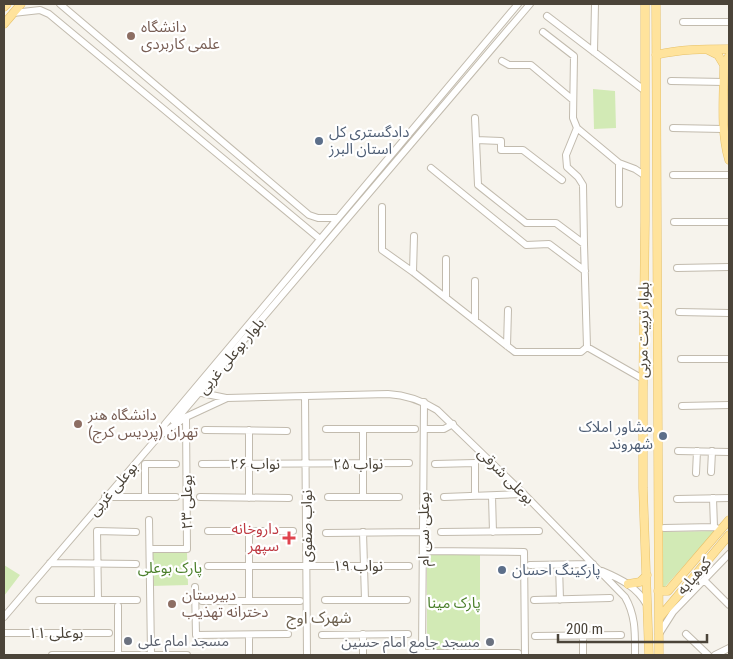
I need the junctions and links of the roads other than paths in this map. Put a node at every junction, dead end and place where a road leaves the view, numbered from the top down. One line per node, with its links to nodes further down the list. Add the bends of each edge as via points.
1 (7, 4): 10 (main road)
2 (21, 4): 12 (main road)
3 (46, 4): 11 (street)
4 (60, 4): 49 (street, via 309,215)
5 (518, 4): 28 (street, بلوار بوعلی غربی)
6 (530, 4): 30 (street, بلوار بوعلی غربی)
7 (594, 4): 20 (street)
8 (645, 4): 27 (main road, بلوار تربیت مربی)
9 (656, 4): 21 (main road, بلوار تربیت مربی)
10 (4, 8)
11 (45, 12): 12 (street); 55 (street)
12 (13, 13): 16 (main road)
13 (547, 16): 20 (street)
14 (684, 22): 15 (street)
15 (729, 22)
16 (4, 24)
17 (543, 32): 29 (street, via 574,56)
18 (704, 49): 19 (main road); 21 (main road); 24 (main road, via 718,55)
19 (729, 49)
20 (594, 52): 27 (street)
21 (656, 55): 46 (main road, بلوار تربیت مربی)
22 (729, 56): 24 (main road)
23 (502, 61): 29 (street, via 509,65 530,65)
24 (724, 64): 26 (main road)
25 (671, 81): 26 (street)
26 (724, 82): 34 (main road)
27 (644, 90): 39 (main road, بلوار تربیت مربی)
28 (439, 97): 30 (street); 42 (street, بلوار بوعلی غربی)
29 (573, 100): 32 (street, via 573,118)
30 (446, 103): 44 (street, بلوار بوعلی غربی)
31 (475, 118): 35 (street)
32 (577, 128): 37 (street); 56 (street, via 566,155 568,167 583,185)
33 (673, 128): 34 (street)
34 (723, 129): 36 (main road)
35 (476, 140): 43 (street, via 501,141 502,150 523,150); 56 (street, via 478,185 526,222 556,223)
36 (729, 160)
37 (619, 163): 39 (street); 47 (street)
38 (432, 168): 60 (street, via 526,245 549,244)
39 (644, 175): 45 (main road, بلوار تربیت مربی)
40 (673, 175): 41 (street)
41 (729, 175)
42 (373, 176): 44 (street); 49 (street, بلوار بوعلی غربی)
43 (562, 180)
44 (379, 181): 73 (street, بلوار بوعلی غربی)
45 (644, 195): 46 (main road, via 651,202); 50 (main road, بلوار تربیت مربی)
46 (658, 195): 51 (main road, بلوار تربیت مربی)
47 (619, 204)
48 (382, 207): 61 (street, via 382,250)
49 (336, 218): 55 (street, بلوار بوعلی غربی)
50 (645, 221): 51 (main road, via 651,216); 72 (main road, بلوار تربیت مربی)
51 (657, 222): 102 (main road, بلوار تربیت مربی)
52 (674, 222): 53 (street)
53 (729, 222)
54 (414, 236): 61 (street)
55 (320, 239): 73 (street, بلوار بوعلی غربی)
56 (584, 244): 60 (street)
57 (446, 259): 63 (street)
58 (729, 267): 59 (street)
59 (677, 268)
60 (585, 271): 69 (street)
61 (413, 272): 63 (street)
62 (474, 281): 67 (street)
63 (446, 298): 67 (street)
64 (508, 310): 68 (street)
65 (678, 312): 66 (street)
66 (729, 313)
67 (475, 320): 68 (street)
68 (507, 346): 69 (street, via 515,352 581,352)
69 (587, 347): 72 (street)
70 (681, 359): 71 (street)
71 (729, 359)
72 (643, 379): 103 (main road, بلوار تربیت مربی)
73 (196, 391): 75 (street); 88 (street, بلوار بوعلی غربی, via 170,427)
74 (306, 396): 75 (street, بوعلی غربی); 76 (street, بوعلی شرقی, via 388,394 405,395); 98 (street, نواب صفوی)
75 (227, 398): 79 (street, بوعلی غربی)
76 (424, 402): 80 (street, بوعلی شرقی); 84 (street, بوعلی سی ام)
77 (729, 405): 78 (street)
78 (682, 406)
79 (186, 416): 88 (street, بوعلی غربی); 137 (street, بوعلی ۲۳, via 187,549)
80 (453, 424): 84 (street, via 444,429); 104 (street, بوعلی شرقی)
81 (326, 429): 82 (street)
82 (364, 429): 83 (street); 93 (street)
83 (415, 429)
84 (424, 429): 130 (street, بوعلی سی ام)
85 (205, 430): 86 (street)
86 (248, 430): 87 (street); 97 (street)
87 (287, 431)
88 (158, 436): 107 (street, بوعلی غربی)
89 (678, 451): 90 (street)
90 (697, 451): 91 (street); 101 (street)
91 (712, 452): 92 (street); 100 (street)
92 (729, 452)
93 (364, 463): 94 (street, نواب ۲۵); 98 (street, نواب ۲۵); 112 (street)
94 (409, 463)
95 (176, 464): 108 (street, via 145,464)
96 (202, 464): 97 (street, نواب ۲۶)
97 (248, 464): 98 (street, نواب ۲۶); 115 (street)
98 (307, 464): 149 (street, نواب صفوی)
99 (435, 464): 105 (street, via 475,463)
100 (712, 472)
101 (696, 473)
102 (658, 487): 103 (main road, via 651,482); 157 (main road, بلوار تربیت مربی)
103 (644, 488): 153 (main road, بلوار تربیت مربی)
104 (524, 494): 106 (street); 144 (street, بوعلی شرقی)
105 (475, 496): 106 (street); 114 (street)
106 (492, 496): 132 (street)
107 (105, 497): 108 (street); 141 (street, بوعلی غربی)
108 (145, 497): 109 (street)
109 (176, 497)
110 (200, 497): 115 (street)
111 (328, 497): 112 (street)
112 (364, 497): 113 (street)
113 (399, 497)
114 (444, 497)
115 (248, 498): 116 (street)
116 (289, 498)
117 (713, 498): 118 (street); 119 (street); 123 (street)
118 (729, 498)
119 (678, 499)
120 (149, 520): 137 (street)
121 (729, 520): 123 (main road, کوهپایه)
122 (664, 528): 123 (street)
123 (717, 529): 135 (main road, کوهپایه)
124 (208, 531): 125 (street)
125 (250, 531): 126 (street); 148 (street)
126 (293, 531)
127 (539, 531): 132 (street)
128 (136, 532): 142 (street, via 97,531)
129 (363, 532): 130 (street); 133 (street); 151 (street)
130 (424, 532): 139 (street, بوعلی سی ام)
131 (440, 532): 132 (street)
132 (493, 532)
133 (326, 533)
134 (729, 535): 136 (main road, کوهپایه)
135 (712, 540): 136 (main road); 138 (main road); 158 (main road, کوهپایه)
136 (723, 542): 138 (main road, کوهپایه)
137 (150, 549): 190 (street)
138 (717, 550): 171 (main road, کوهپایه)
139 (424, 551): 191 (street, بوعلی سی ام); 200 (street, via 524,552)
140 (729, 554): 154 (street)
141 (50, 563): 142 (street); 175 (street, بوعلی غربی)
142 (98, 564): 143 (street); 161 (street)
143 (136, 564)
144 (593, 564): 146 (street); 152 (street, بوعلی شرقی)
145 (530, 565): 146 (street)
146 (559, 565): 167 (street)
147 (208, 566): 148 (street, نواب ۱۹)
148 (250, 566): 149 (street, نواب ۱۹); 169 (street)
149 (307, 566): 151 (street, نواب ۱۹); 196 (street, نواب صفوی)
150 (409, 566): 151 (street, نواب ۱۹)
151 (364, 567): 164 (street)
152 (600, 570): 155 (street); 202 (street, بوعلی شرقی, via 632,608)
153 (647, 575): 155 (main road, via 640,582); 174 (main road, بلوار تربیت مربی)
154 (704, 580): 172 (street); 188 (street, via 673,612)
155 (628, 584): 174 (street, via 642,596)
156 (195, 587): 183 (street, via 196,635)
157 (658, 591): 158 (main road, کوهپایه); 176 (main road, بلوار تربیت مربی)
158 (668, 591): 171 (main road, via 661,601)
159 (610, 598): 167 (street)
160 (39, 600): 161 (street)
161 (98, 600): 162 (street)
162 (137, 600)
163 (325, 600): 164 (street)
164 (364, 600): 165 (street)
165 (407, 600)
166 (534, 600): 167 (street)
167 (560, 600)
168 (202, 601): 169 (street)
169 (249, 601): 170 (street)
170 (300, 601)
171 (669, 605): 176 (main road, کوهپایه)
172 (729, 605)
173 (118, 606): 193 (street)
174 (648, 608): 203 (main road, بلوار تربیت مربی)
175 (4, 616)
176 (659, 618): 188 (main road, بلوار تربیت مربی)
177 (4, 633): 178 (street, بوعلی ۱۱)
178 (109, 633)
179 (288, 634): 183 (street)
180 (363, 634): 181 (street); 184 (street); 197 (street)
181 (408, 634)
182 (686, 634): 205 (street)
183 (249, 635): 195 (street)
184 (322, 635)
185 (620, 635): 187 (street)
186 (535, 636): 187 (street)
187 (583, 636): 201 (street)
188 (659, 636): 204 (main road, بلوار تربیت مربی)
189 (729, 648): 206 (street)
190 (151, 654): 193 (street); 194 (street)
191 (423, 654): 198 (street)
192 (52, 655): 193 (street)
193 (118, 655)
194 (187, 655)
195 (249, 655)
196 (307, 655)
197 (363, 655)
198 (459, 655): 199 (street)
199 (518, 655)
200 (525, 655)
201 (583, 655)
202 (635, 655)
203 (649, 655)
204 (659, 655)
205 (708, 655)
206 (715, 655)

